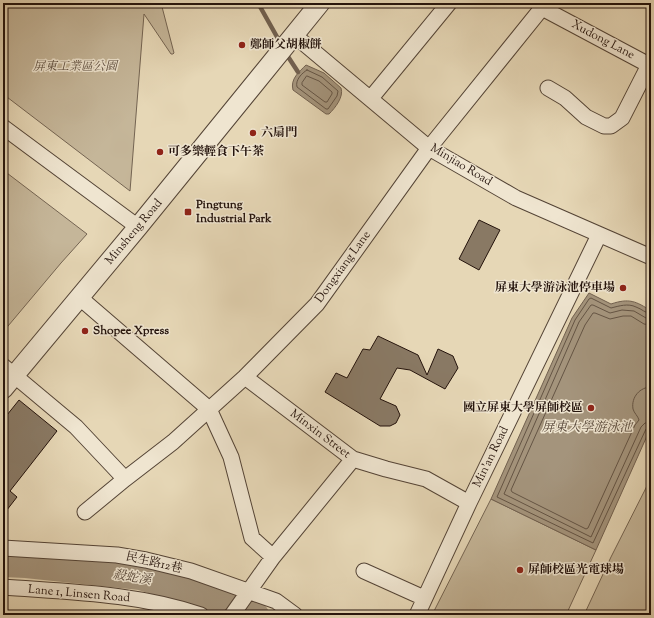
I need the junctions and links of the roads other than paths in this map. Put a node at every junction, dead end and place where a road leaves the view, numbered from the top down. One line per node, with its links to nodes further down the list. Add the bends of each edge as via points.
1 (320, 3): 4 (street)
2 (449, 3): 6 (street)
3 (544, 5): 5 (street, Xudong Lane, via 649,65 622,118 611,126 604,126 586,117 565,98); 8 (street, Xudong Lane)
4 (294, 35): 6 (street, Minjiao Road); 9 (street, Minsheng Road)
5 (548, 88)
6 (371, 98): 8 (street, Minjiao Road)
7 (3, 127): 9 (street)
8 (429, 148): 10 (street, Minjiao Road, via 516,198); 14 (street, Dongxiang Lane, via 317,304)
9 (138, 227): 12 (street, Minsheng Road)
10 (599, 235): 11 (street, Minjiao Road); 18 (street, Min'an Road)
11 (651, 258)
12 (79, 297): 13 (street, Minsheng Road); 15 (street)
13 (7, 377): 17 (street, via 76,427)
14 (245, 377): 15 (street); 16 (street, Minxin Street)
15 (209, 409): 17 (street, via 173,442); 21 (street, via 231,457 252,538)
16 (353, 459): 18 (street, Minxin Street, via 426,479); 21 (street)
17 (125, 479): 19 (street)
18 (469, 503): 25 (street, Min'an Road)
19 (85, 512)
20 (3, 548): 24 (street, 民生路12巷, via 117,555 146,560 191,571)
21 (273, 557): 24 (street)
22 (364, 571): 25 (street)
23 (3, 587): 26 (street, Lane 1, Linsen Road, via 105,594)
24 (249, 592): 27 (street); 28 (street, 民生路12巷, via 276,601)
25 (424, 598): 29 (street, Min'an Road)
26 (201, 615)
27 (232, 615)
28 (295, 615)
29 (417, 615)

